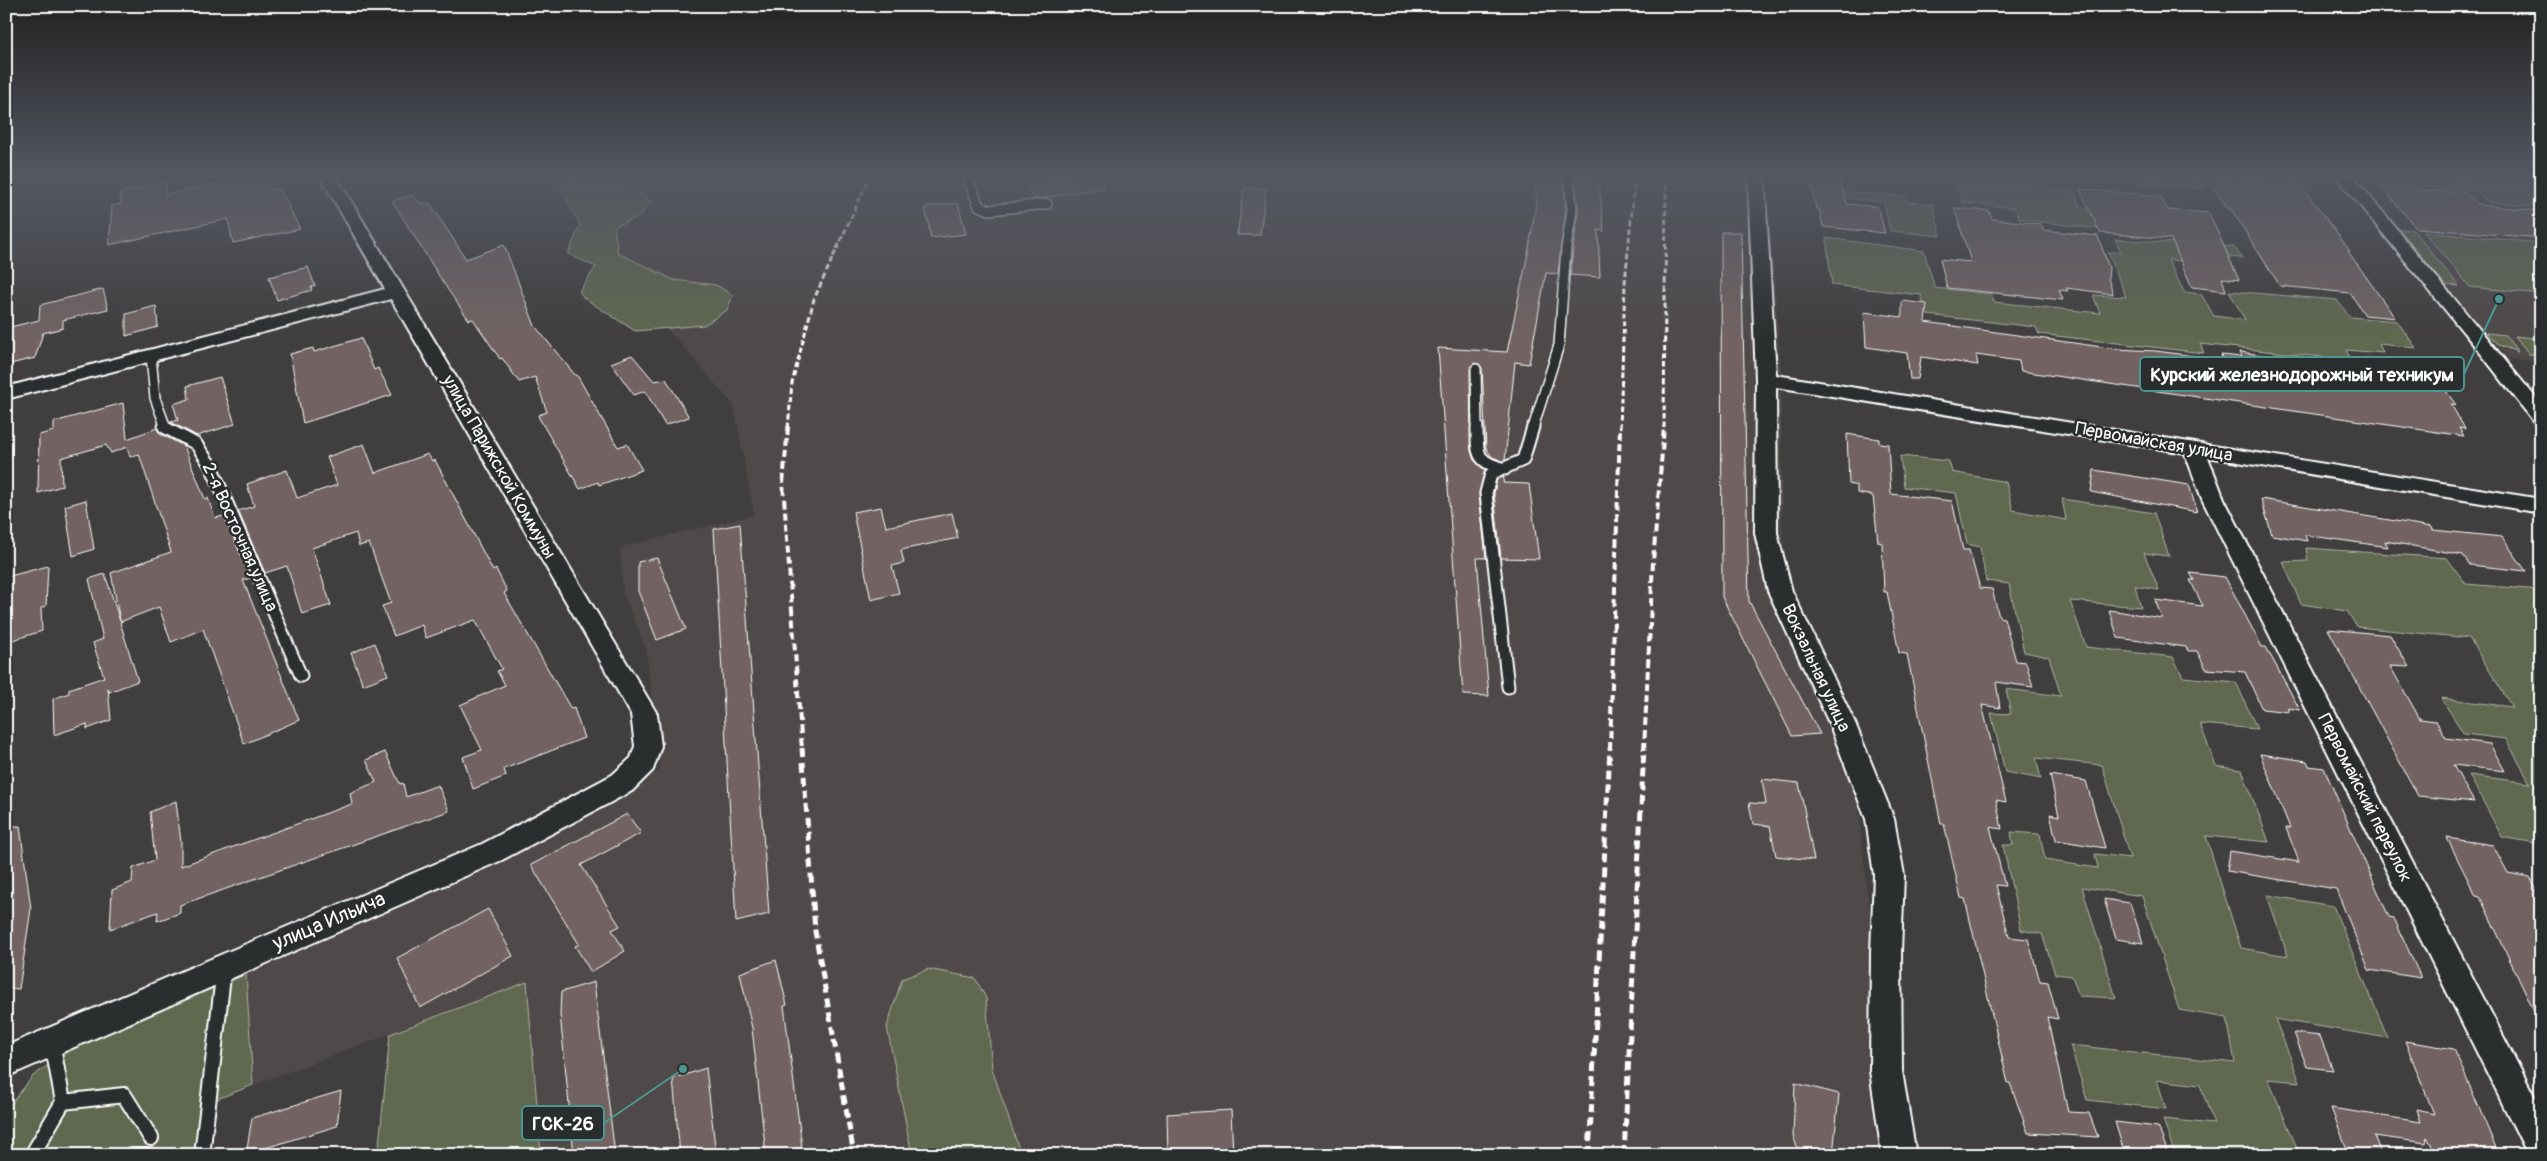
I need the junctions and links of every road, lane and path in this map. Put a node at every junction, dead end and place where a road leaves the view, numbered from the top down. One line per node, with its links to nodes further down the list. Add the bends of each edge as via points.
1 (360, 230): 5 (street, улица Парижской Коммуны)
2 (1569, 230): 12 (lane, via 1559,345 1522,460)
3 (1759, 230): 8 (street, Вокзальная улица)
4 (2389, 230): 10 (street)
5 (396, 292): 6 (street); 16 (street, улица Парижской Коммуны, via 644,714 648,746)
6 (151, 356): 9 (street); 14 (lane, 2-я Восточная улица, via 155,398 164,426 196,444 211,466)
7 (1476, 369): 12 (lane, via 1477,451 1488,465)
8 (1766, 379): 11 (street, Первомайская улица); 27 (street, Вокзальная улица, via 1766,534 1780,591 1842,723 1880,819 1889,875 1886,1071)
9 (6, 393)
10 (2541, 418)
11 (2194, 449): 13 (street, Первомайская улица); 24 (street, Первомайский переулок, via 2212,499)
12 (1507, 469): 15 (lane, via 1491,474 1486,492)
13 (2541, 506)
14 (300, 676)
15 (1508, 687)
16 (643, 763): 17 (street, улица Ильича, via 622,783 492,852)
17 (224, 966): 18 (street, улица Ильича); 26 (lane)
18 (52, 1042): 19 (street); 20 (street, улица Ильича); 21 (street); 22 (lane)
19 (6, 1056)
20 (6, 1062)
21 (6, 1075)
22 (63, 1102): 23 (lane, via 124,1095); 25 (lane)
23 (151, 1138)
24 (2541, 1144)
25 (32, 1155)
26 (202, 1155)
27 (1899, 1155)

